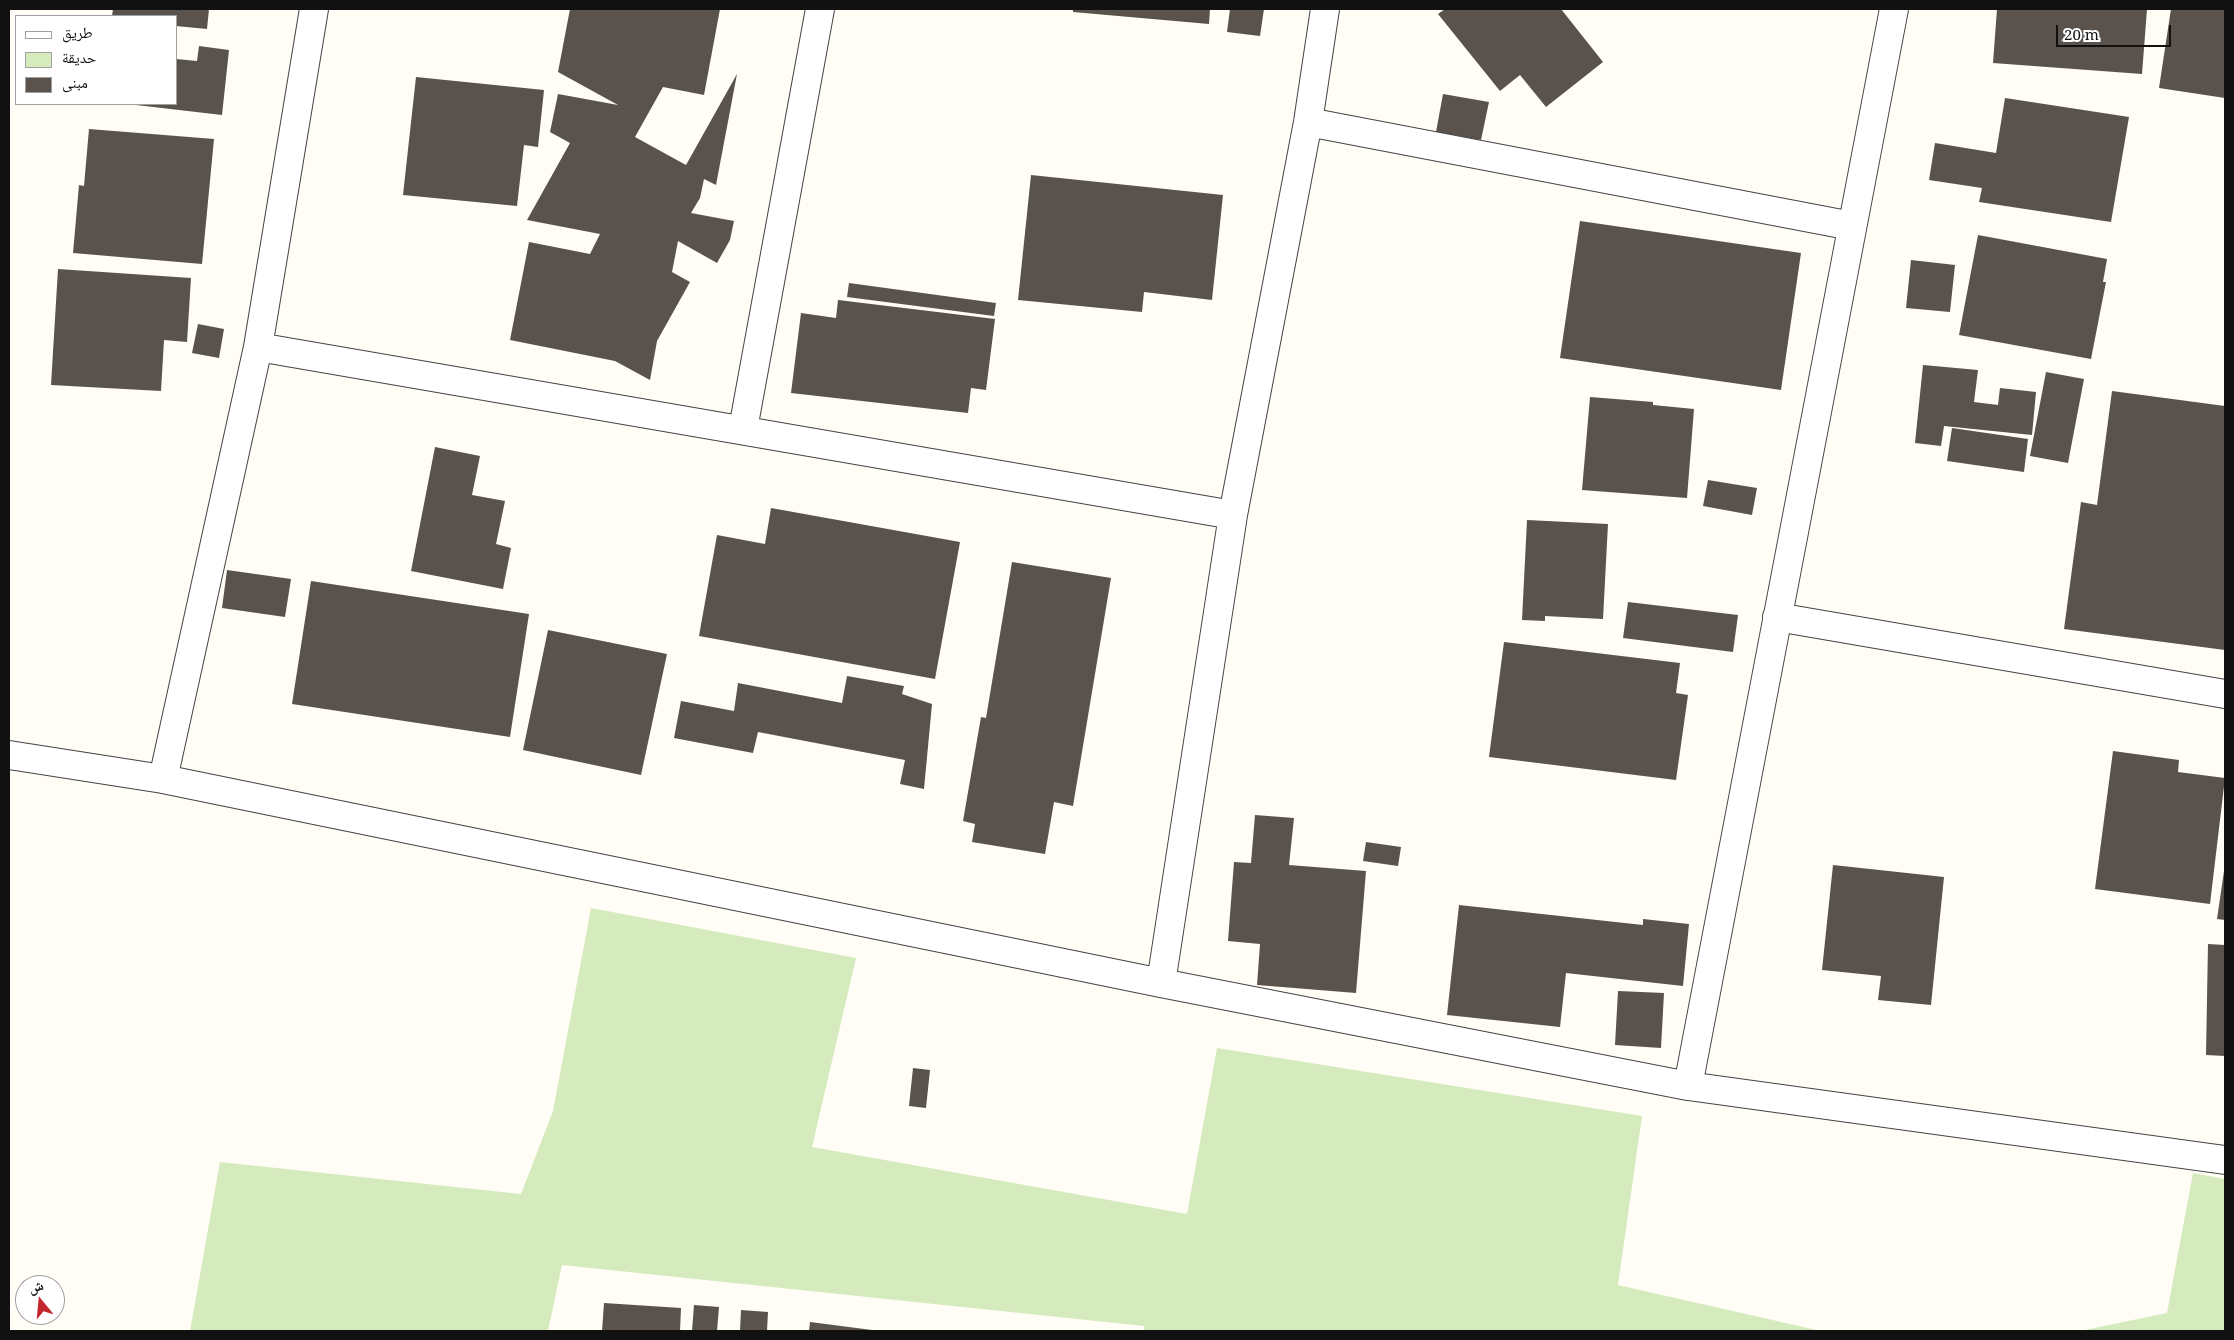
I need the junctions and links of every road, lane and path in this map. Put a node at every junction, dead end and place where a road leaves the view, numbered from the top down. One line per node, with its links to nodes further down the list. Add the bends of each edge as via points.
1 (314, 9): 7 (street)
2 (820, 9): 8 (street)
3 (1325, 9): 5 (street)
4 (1894, 9): 6 (street)
5 (1308, 122): 6 (street); 9 (street)
6 (1852, 226): 10 (street)
7 (258, 347): 8 (street); 13 (street)
8 (742, 429): 9 (street)
9 (1233, 515): 14 (street)
10 (1777, 617): 11 (street); 15 (street)
11 (2225, 694)
12 (9, 755): 13 (street)
13 (163, 780): 14 (street)
14 (1161, 983): 15 (street)
15 (1688, 1086): 16 (street)
16 (2225, 1160)

